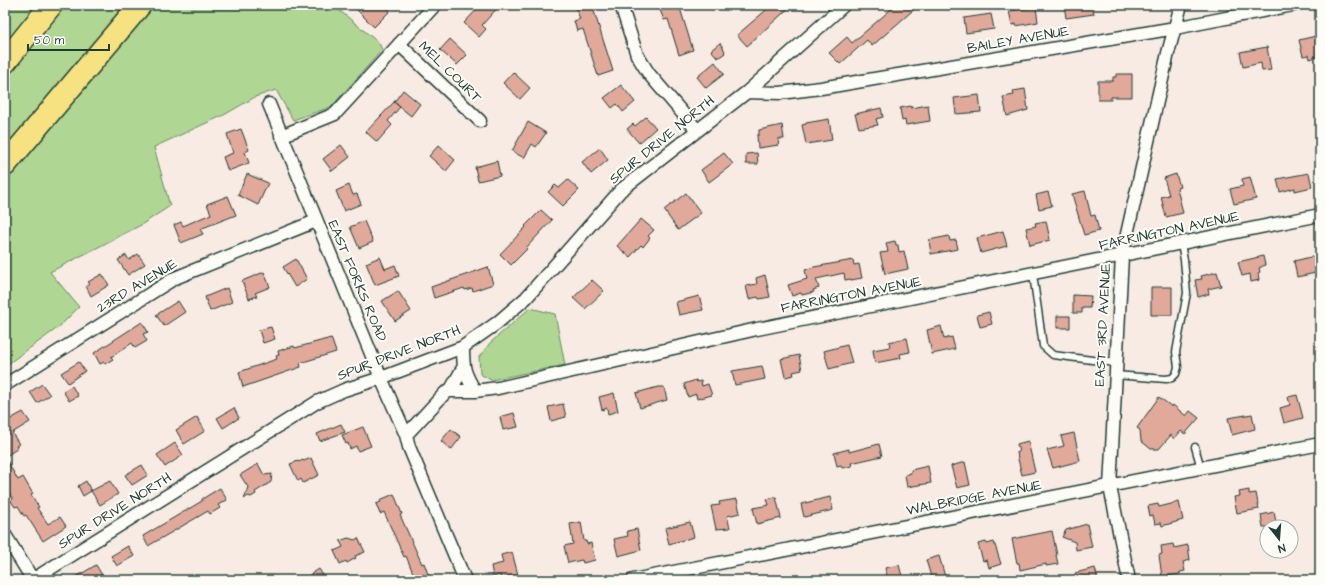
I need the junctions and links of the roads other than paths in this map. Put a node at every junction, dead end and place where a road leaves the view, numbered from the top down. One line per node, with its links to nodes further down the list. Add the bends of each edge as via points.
1 (51, 5): 10 (highway)
2 (140, 5): 16 (highway)
3 (435, 5): 9 (street)
4 (621, 5): 14 (street, via 637,55 649,74)
5 (844, 5): 11 (street, SPUR DRIVE NORTH)
6 (1181, 5): 8 (street, EAST 3RD AVENUE)
7 (1294, 5): 8 (street, BAILEY AVENUE)
8 (1175, 28): 11 (street, BAILEY AVENUE, via 821,88 780,93); 20 (street, EAST 3RD AVENUE)
9 (399, 44): 13 (street, MEL COURT); 15 (street, via 335,114)
10 (5, 62)
11 (747, 92): 14 (street, SPUR DRIVE NORTH)
12 (268, 104): 15 (street, EAST FORKS ROAD)
13 (480, 121)
14 (697, 130): 22 (street, SPUR DRIVE NORTH, via 621,190 526,298)
15 (281, 136): 18 (street, EAST FORKS ROAD)
16 (5, 165)
17 (1320, 215): 19 (street, FARRINGTON AVENUE)
18 (316, 221): 25 (street, EAST FORKS ROAD); 26 (street, 23RD AVENUE, via 175,278)
19 (1181, 244): 20 (street, FARRINGTON AVENUE); 24 (lane, via 1187,293 1176,352 1176,374 1166,379)
20 (1122, 256): 21 (street, FARRINGTON AVENUE); 24 (street, EAST 3RD AVENUE)
21 (1033, 274): 24 (lane, via 1044,346 1053,355); 28 (street, FARRINGTON AVENUE, via 757,328 498,388)
22 (463, 347): 23 (street); 25 (street, SPUR DRIVE NORTH)
23 (463, 368): 27 (street); 28 (street)
24 (1115, 369): 33 (street, EAST 3RD AVENUE)
25 (381, 378): 29 (street, EAST FORKS ROAD); 35 (street, SPUR DRIVE NORTH, via 316,402)
26 (5, 385)
27 (450, 391): 28 (street, FARRINGTON AVENUE); 29 (street, via 442,396)
28 (475, 391)
29 (406, 435): 36 (street, EAST FORKS ROAD)
30 (1320, 444): 32 (street, WALBRIDGE AVENUE)
31 (1195, 447): 32 (lane)
32 (1201, 468): 33 (street, WALBRIDGE AVENUE)
33 (1110, 487): 37 (street, WALBRIDGE AVENUE); 38 (street, EAST 3RD AVENUE)
34 (5, 535): 35 (street)
35 (32, 580)
36 (465, 580)
37 (633, 580)
38 (1129, 580)

